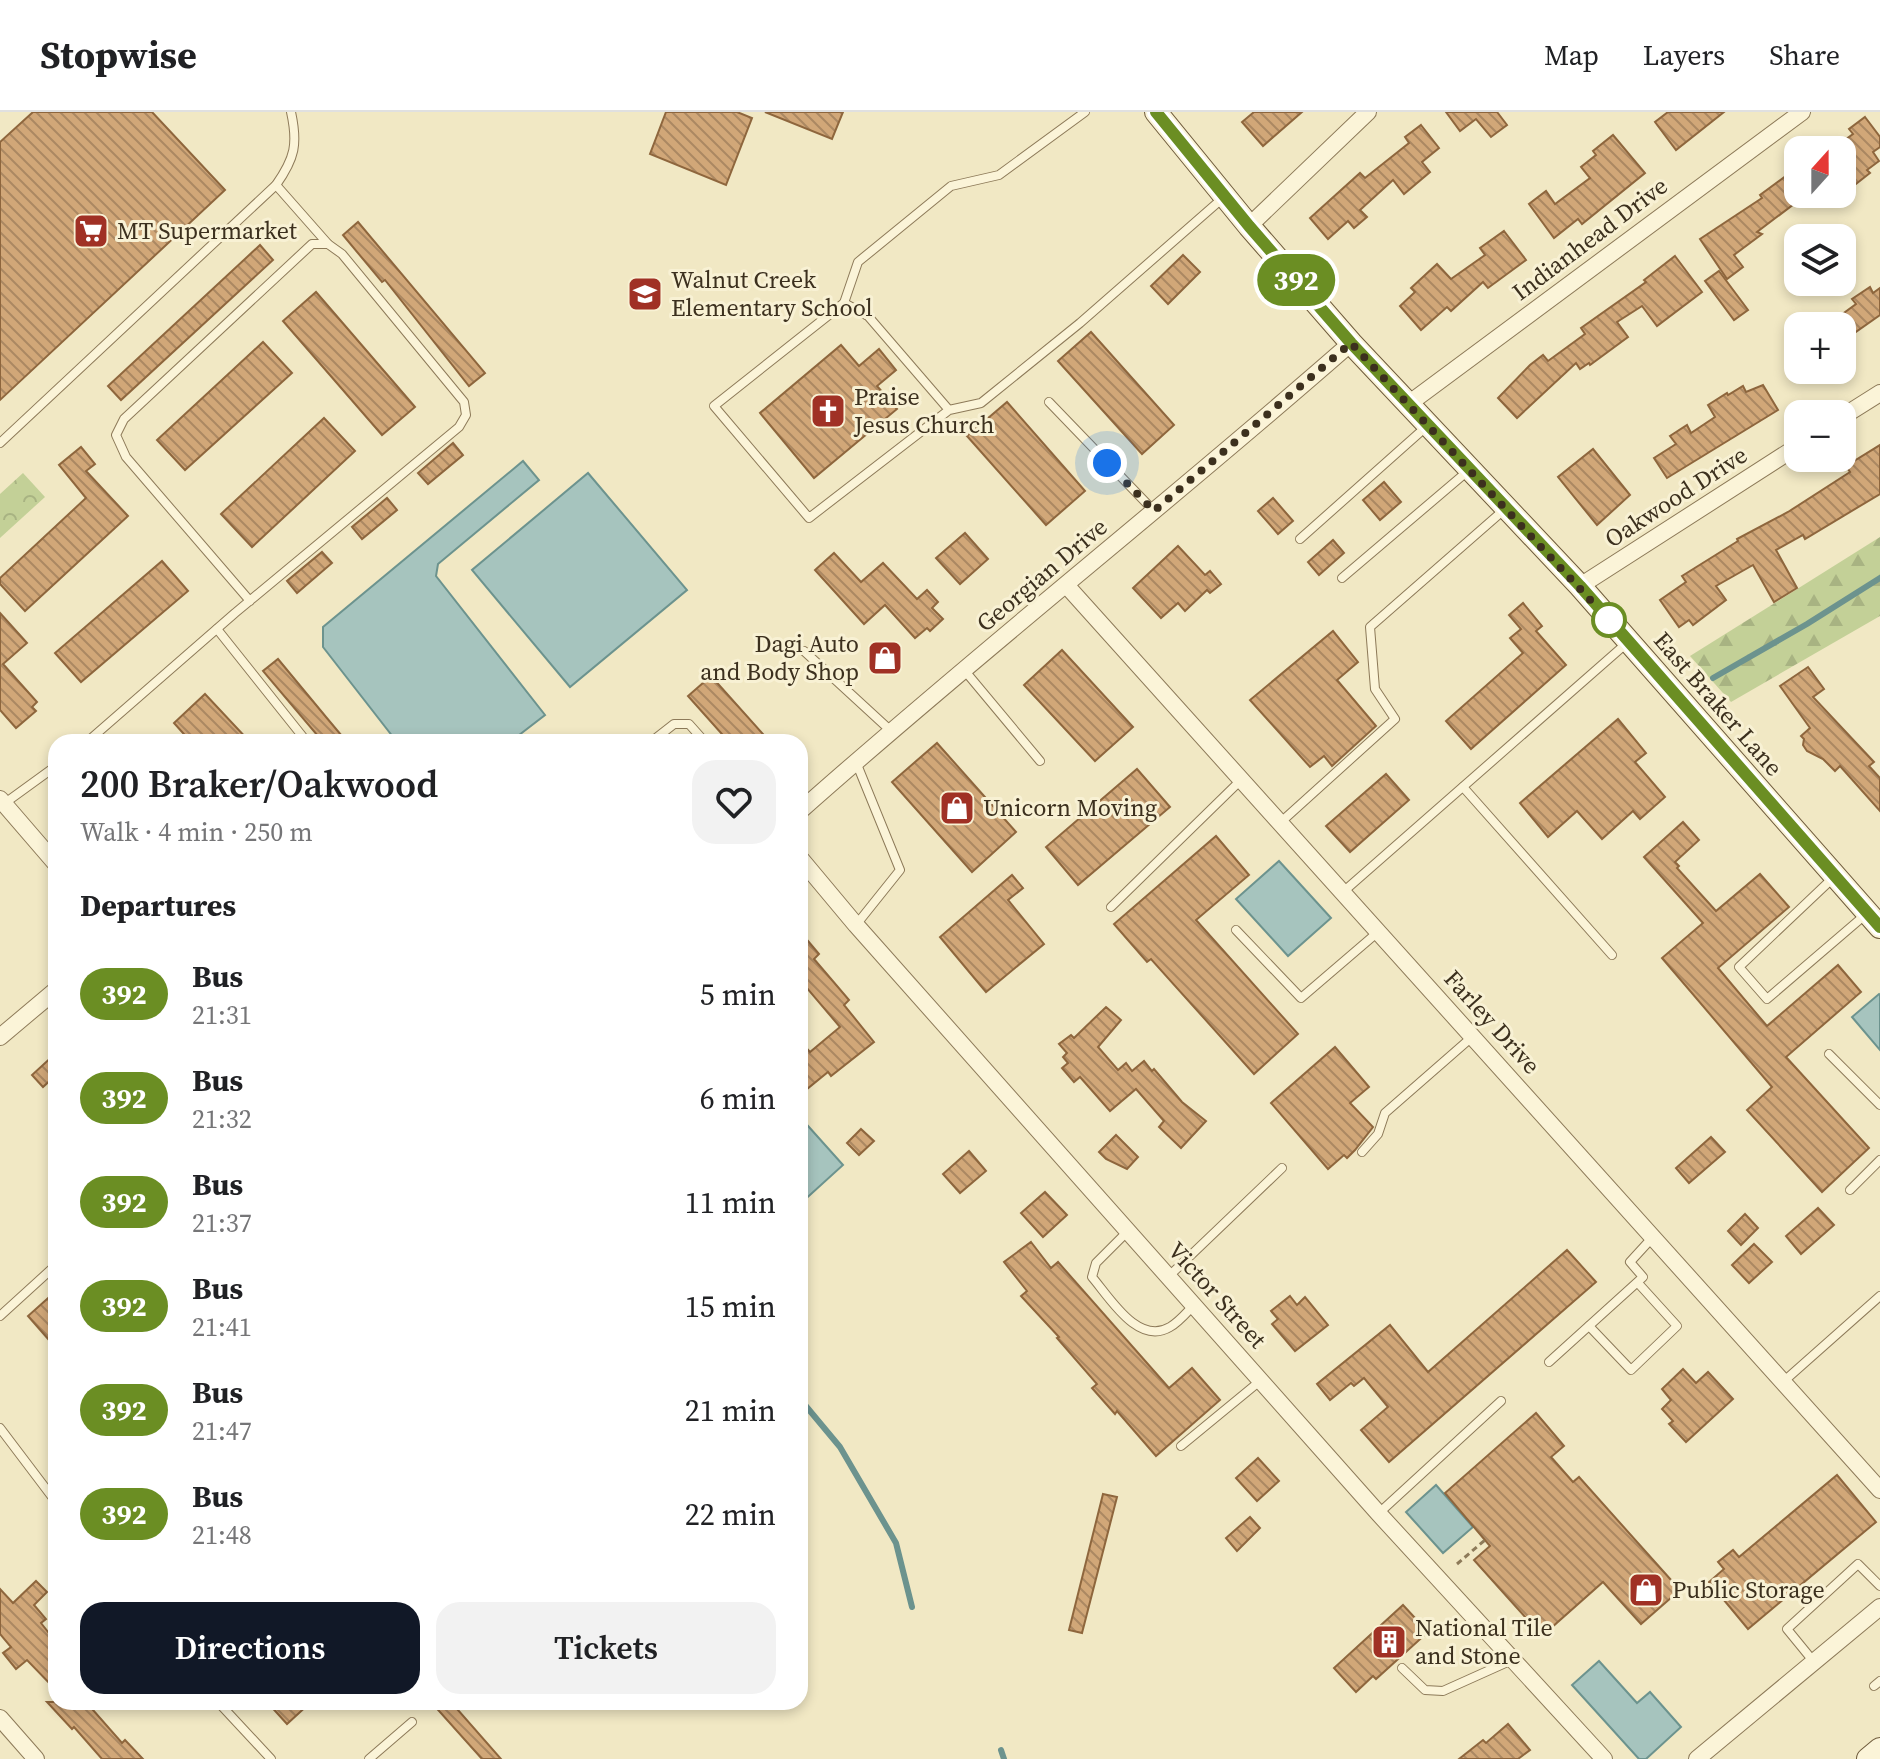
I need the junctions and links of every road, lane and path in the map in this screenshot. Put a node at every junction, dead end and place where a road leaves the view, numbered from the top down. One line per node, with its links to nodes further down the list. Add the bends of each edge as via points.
1 (291, 112): 6 (lane, via 296,132 293,161)
2 (1085, 112): 10 (lane, via 999,175 951,186 858,262)
3 (1156, 112): 7 (main road, East Braker Lane)
4 (1368, 112): 8 (street)
5 (1802, 112): 14 (street, Indianhead Drive)
6 (276, 185): 9 (lane); 18 (lane)
7 (1225, 197): 8 (main road, East Braker Lane); 16 (lane, via 981,403)
8 (1249, 226): 11 (main road, East Braker Lane)
9 (328, 244): 27 (lane, via 312,244 124,419 116,435 126,457); 27 (lane, via 391,310 464,402 466,415 459,427)
10 (844, 303): 16 (lane, via 868,316); 16 (lane, via 714,406 809,518)
11 (1351, 343): 14 (main road, East Braker Lane); 22 (street, Georgian Drive)
12 (1880, 393): 15 (street)
13 (1049, 402): 22 (lane)
14 (1407, 405): 17 (main road, East Braker Lane)
15 (1856, 408)
16 (949, 410)
17 (1427, 426): 20 (main road, East Braker Lane); 23 (lane)
18 (0, 443)
19 (1784, 455): 26 (street, Oakwood Drive)
20 (1469, 470): 21 (main road, East Braker Lane); 24 (lane)
21 (1506, 508): 26 (main road, East Braker Lane); 44 (lane, via 1370,627 1375,689 1395,719)
22 (1154, 511): 25 (street, Georgian Drive)
23 (1300, 539)
24 (1342, 578)
25 (1067, 586): 31 (street, Georgian Drive); 40 (street, Farley Drive)
26 (1580, 586): 29 (main road, East Braker Lane)
27 (250, 601): 28 (lane)
28 (217, 629): 33 (lane); 34 (lane)
29 (1629, 641): 41 (lane); 47 (main road, East Braker Lane)
30 (804, 651): 32 (lane)
31 (965, 671): 32 (street, Georgian Drive); 37 (lane)
32 (891, 731): 38 (street, Georgian Drive)
33 (96, 734)
34 (301, 734)
35 (661, 734): 36 (lane, via 674,724 689,724)
36 (698, 734)
37 (1040, 761)
38 (856, 762): 43 (street, Georgian Drive); 51 (lane, via 900,870)
39 (48, 771): 42 (lane)
40 (1242, 779): 44 (street, Farley Drive); 49 (lane)
41 (1463, 787): 48 (lane); 54 (lane)
42 (2, 802): 45 (street)
43 (808, 804)
44 (1281, 822): 48 (street, Farley Drive)
45 (48, 855)
46 (808, 868): 51 (street, Victor Street)
47 (1834, 876): 50 (main road, East Braker Lane); 50 (lane, via 1739,967 1767,999)
48 (1343, 892): 53 (street, Farley Drive)
49 (1111, 907)
50 (1874, 920)
51 (856, 925): 64 (street, Victor Street)
52 (1236, 930): 53 (lane, via 1301,998)
53 (1378, 931): 57 (street, Farley Drive)
54 (1612, 955)
55 (48, 997): 56 (street)
56 (0, 1037)
57 (1472, 1037): 60 (lane, via 1385,1113 1378,1134); 65 (street, Farley Drive)
58 (1829, 1054): 59 (lane)
59 (1880, 1105)
60 (1362, 1152)
61 (1880, 1160): 63 (lane)
62 (1282, 1168): 67 (lane)
63 (1850, 1190)
64 (1128, 1231): 67 (street, Victor Street); 70 (lane, via 1096,1263 1092,1277 1135,1326 1151,1332 1170,1328)
65 (1653, 1237): 68 (lane, via 1630,1262 1643,1277); 75 (street, Farley Drive)
66 (48, 1272): 71 (lane)
67 (1168, 1277): 70 (street, Victor Street)
68 (1638, 1283): 72 (lane); 72 (lane, via 1677,1326 1631,1370)
69 (1880, 1296): 75 (lane)
70 (1194, 1305): 74 (street, Victor Street)
71 (0, 1316)
72 (1589, 1326): 73 (lane)
73 (1549, 1362)
74 (1260, 1380): 78 (lane); 81 (street, Victor Street)
75 (1783, 1382): 79 (street, Farley Drive)
76 (1501, 1401): 81 (lane)
77 (0, 1428): 80 (lane)
78 (1181, 1446)
79 (1880, 1490)
80 (48, 1491)
81 (1379, 1514): 86 (street, Victor Street)
82 (1485, 1540): 83 (path)
83 (1457, 1564)
84 (1880, 1586): 87 (lane, via 1858,1564 1787,1629)
85 (1880, 1607): 87 (street)
86 (1513, 1660): 88 (lane, via 1443,1691 1425,1690); 96 (street, Victor Street)
87 (1814, 1662): 97 (street)
88 (1402, 1668)
89 (225, 1710): 94 (lane)
90 (0, 1718): 93 (street)
91 (412, 1722): 95 (lane)
92 (1880, 1749): 98 (main road)
93 (36, 1759)
94 (271, 1759)
95 (369, 1759)
96 (1604, 1759)
97 (1697, 1759)
98 (1868, 1759)

